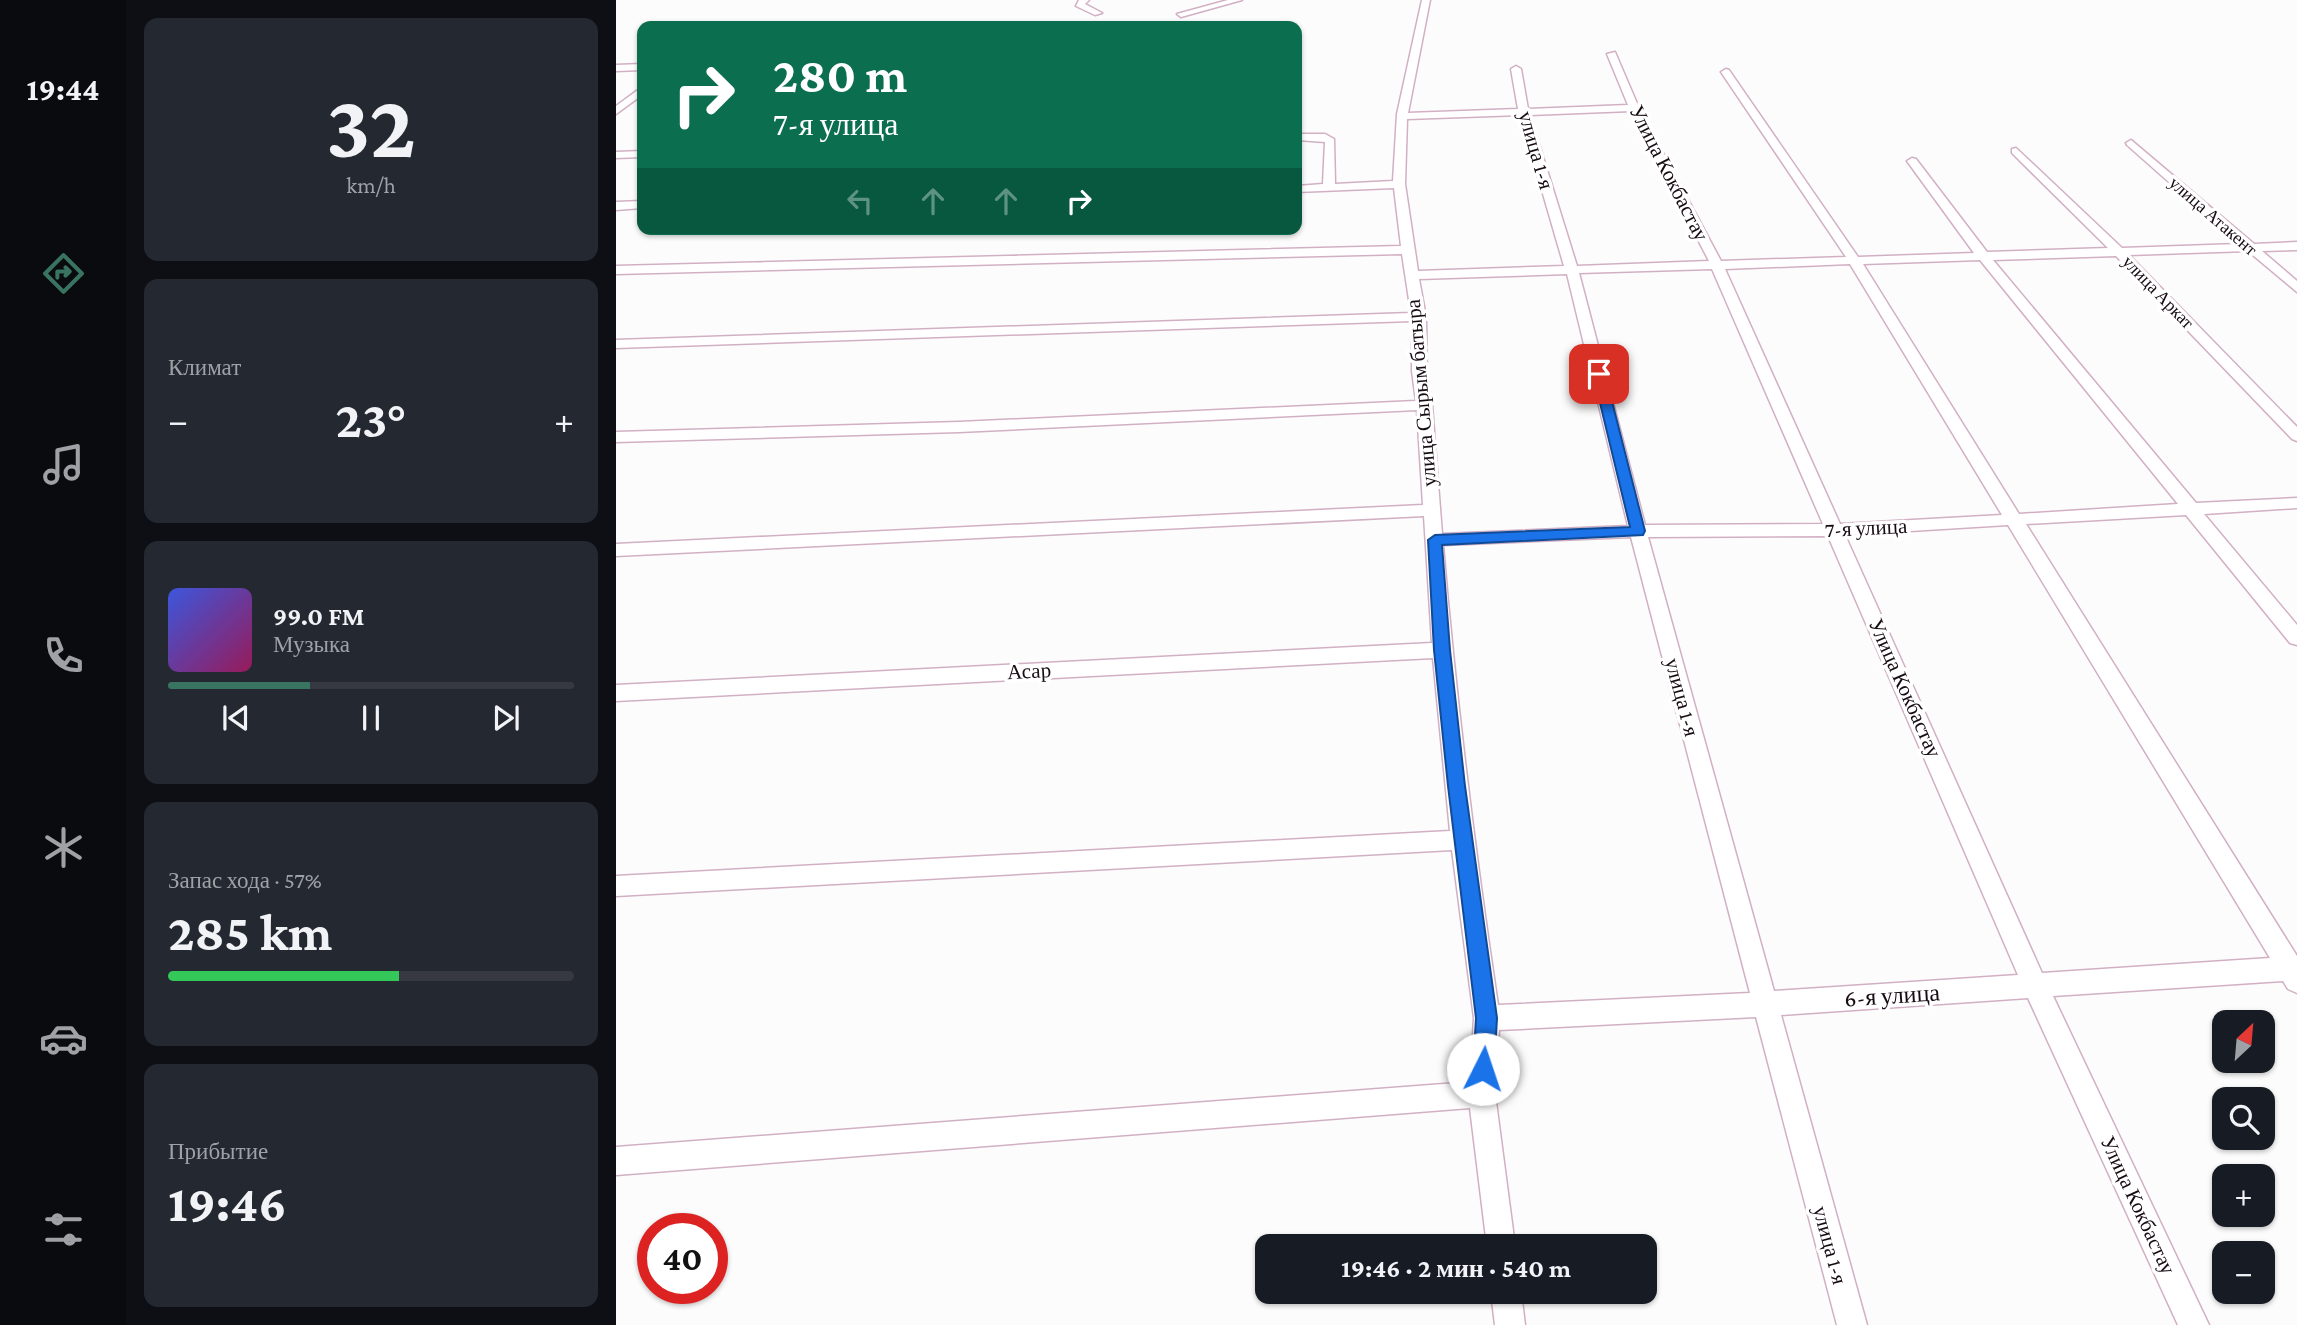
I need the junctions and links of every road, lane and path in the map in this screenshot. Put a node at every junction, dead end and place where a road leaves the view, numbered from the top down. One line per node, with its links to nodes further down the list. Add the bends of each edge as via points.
1 (1238, 0): 5 (street)
2 (1083, 1): 4 (street, via 1079,4)
3 (1428, 4): 16 (street, улица Сырым батыра, via 1407,78)
4 (1098, 13)
5 (1181, 14)
6 (1612, 54): 14 (street, Улица Кокбастау)
7 (637, 67): 8 (street)
8 (616, 68)
9 (1516, 69): 15 (street, улица 1-я)
10 (1726, 72): 33 (street)
11 (637, 94): 13 (street)
12 (637, 107): 13 (street)
13 (618, 108)
14 (1634, 108): 15 (street); 34 (street, Улица Кокбастау)
15 (1524, 112): 16 (street); 36 (street, улица 1-я)
16 (1402, 116): 23 (street, улица Сырым батыра)
17 (1302, 137): 24 (street, via 1330,141)
18 (2130, 143): 28 (street, улица Атакент)
19 (2016, 151): 31 (street, улица Аркат)
20 (637, 154): 21 (street)
21 (616, 155)
22 (1912, 161): 32 (street)
23 (1399, 184): 24 (street); 30 (street, улица Сырым батыра)
24 (1329, 188): 25 (street)
25 (1302, 189)
26 (637, 205): 27 (street)
27 (616, 206)
28 (2248, 246): 29 (street); 31 (street); 38 (street, улица Атакент)
29 (2297, 246)
30 (1409, 250): 35 (street); 37 (street, улица Сырым батыра)
31 (2118, 251): 32 (street); 42 (street, улица Аркат)
32 (1983, 256): 33 (street); 46 (street)
33 (1854, 260): 34 (street); 47 (street)
34 (1717, 265): 36 (street); 48 (street, Улица Кокбастау)
35 (616, 270)
36 (1572, 270): 37 (street); 49 (street, улица 1-я)
37 (1410, 275): 39 (street, улица Сырым батыра)
38 (2297, 288)
39 (1419, 317): 40 (street); 41 (street, улица Сырым батыра, via 1418,384)
40 (616, 344)
41 (1424, 405): 43 (street, via 959,427); 45 (street, улица Сырым батыра)
42 (2297, 436)
43 (616, 437)
44 (2297, 503): 46 (street, 7-я улица)
45 (1431, 510): 50 (street, улица Сырым батыра); 51 (street)
46 (2190, 510): 47 (street, 7-я улица); 52 (street)
47 (2015, 520): 48 (street, 7-я улица); 57 (street)
48 (1835, 530): 49 (street, 7-я улица); 58 (street, Улица Кокбастау)
49 (1638, 531): 50 (street, 7-я улица); 59 (street, улица 1-я)
50 (1435, 540): 53 (street, улица Сырым батыра)
51 (616, 550)
52 (2297, 638)
53 (1442, 650): 54 (street, Асар); 55 (street, улица Сырым батыра)
54 (616, 693)
55 (1462, 840): 56 (street); 60 (street, улица Сырым батыра)
56 (616, 886)
57 (2294, 972): 58 (street, 6-я улица)
58 (2035, 985): 59 (street, 6-я улица); 67 (street, Улица Кокбастау)
59 (1764, 1003): 60 (street, 6-я улица); 66 (street, улица 1-я)
60 (1487, 1018): 61 (street, улица Сырым батыра)
61 (1482, 1094): 62 (street); 63 (street, улица Сырым батыра)
62 (616, 1161)
63 (1500, 1234)
64 (1507, 1304): 65 (street)
65 (1510, 1325)
66 (1852, 1325)
67 (2194, 1325)

